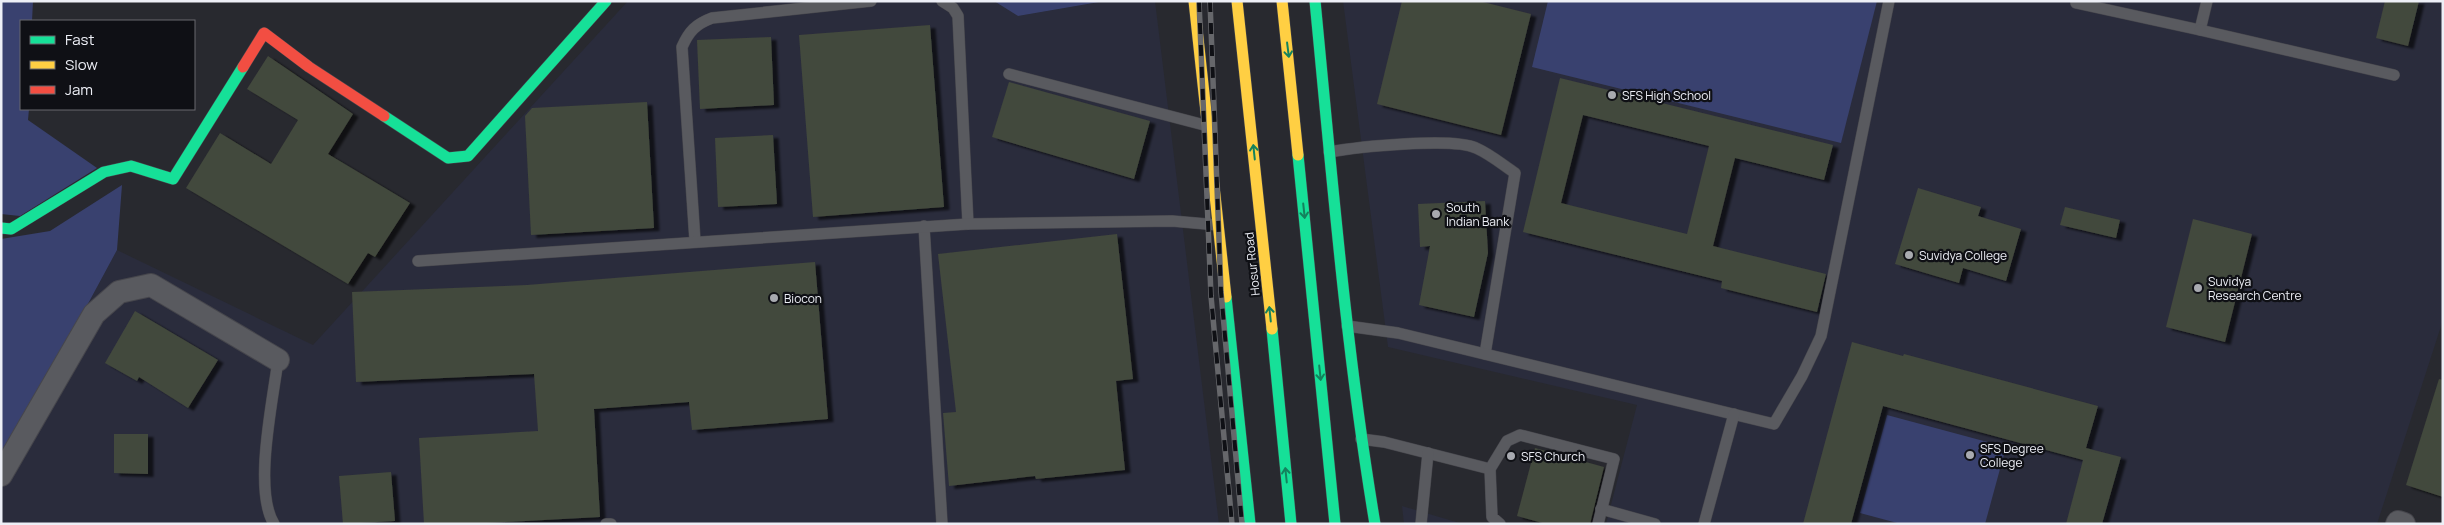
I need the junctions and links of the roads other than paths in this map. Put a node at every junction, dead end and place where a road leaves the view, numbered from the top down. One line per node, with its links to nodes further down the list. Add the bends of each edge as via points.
1 (606, 1): 19 (main road, via 468,156 448,158 309,67 264,33 173,179 131,166 104,172 11,229)
2 (871, 1): 20 (lane, via 712,18 695,26 687,35 682,47)
3 (942, 1): 16 (lane, via 958,16)
4 (1194, 1): 14 (main road)
5 (1237, 1): 36 (main road, Hosur Road, one-way to 5)
6 (1282, 1): 37 (main road, one-way to 37)
7 (1315, 1): 15 (main road)
8 (1889, 1): 25 (lane, via 1821,336 1774,424)
9 (2206, 1): 11 (lane)
10 (2074, 2): 11 (lane)
11 (2200, 30): 13 (lane)
12 (1009, 74): 14 (lane)
13 (2394, 75)
14 (1208, 126): 17 (main road)
15 (1329, 152): 22 (main road); 23 (lane, via 1366,146 1451,144 1475,147 1515,173)
16 (968, 224): 17 (lane, via 1172,220); 18 (lane)
17 (1218, 225): 35 (main road)
18 (924, 226): 20 (lane); 34 (lane)
19 (1, 228)
20 (695, 241): 21 (lane)
21 (418, 261)
22 (1347, 326): 23 (lane, via 1398,333); 26 (main road)
23 (1485, 354): 25 (lane)
24 (278, 360): 29 (street, via 151,285 119,292 94,314); 31 (lane, via 264,477 266,504)
25 (1734, 414): 43 (lane)
26 (1360, 439): 27 (lane); 38 (main road)
27 (1428, 453): 28 (lane); 39 (lane)
28 (1490, 469): 30 (lane, via 1506,441 1520,435 1614,460); 40 (lane, via 1492,517)
29 (1, 475)
30 (1601, 509): 41 (lane); 42 (lane)
31 (274, 524)
32 (606, 524): 33 (lane)
33 (611, 524)
34 (942, 524)
35 (1250, 524)
36 (1291, 524)
37 (1335, 524)
38 (1376, 524)
39 (1421, 524)
40 (1500, 524)
41 (1598, 524)
42 (1655, 524)
43 (1704, 524)
44 (2398, 524): 45 (street)
45 (2404, 524)

